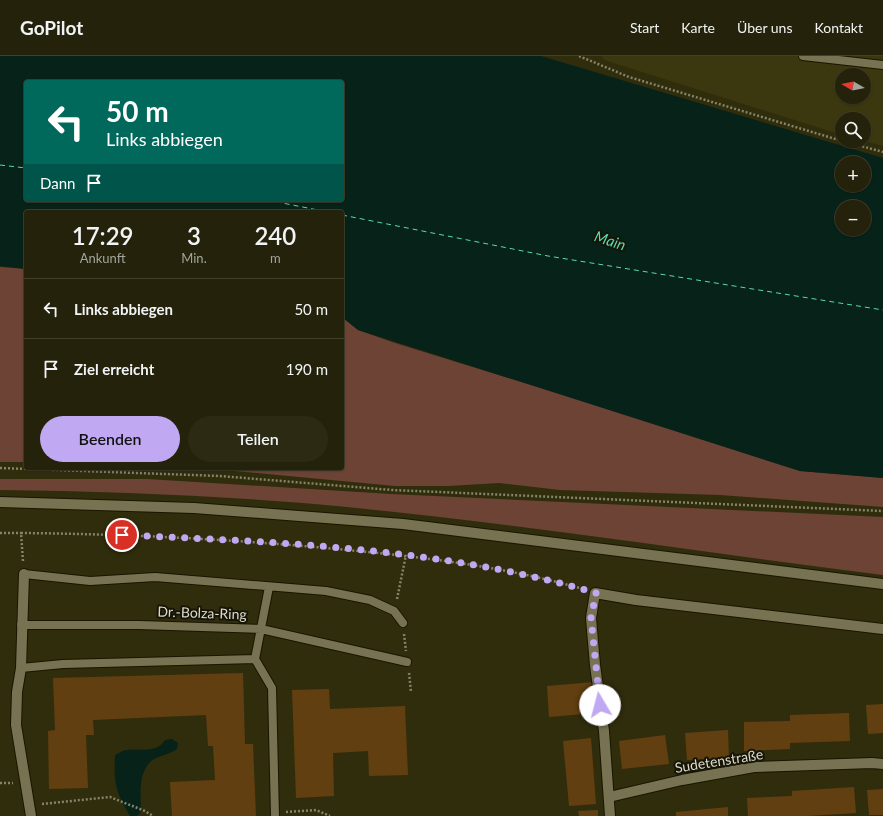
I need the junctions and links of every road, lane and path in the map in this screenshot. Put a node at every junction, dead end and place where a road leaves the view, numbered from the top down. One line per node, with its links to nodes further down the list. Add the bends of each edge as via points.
1 (579, 56): 4 (path, via 629,77)
2 (802, 56): 3 (lane)
3 (883, 65)
4 (835, 139)
5 (868, 148): 6 (path)
6 (883, 152)
7 (0, 468): 8 (path)
8 (24, 469)
9 (55, 470): 11 (path, via 220,476 392,490)
10 (0, 502): 16 (street, via 194,508 403,524)
11 (883, 510)
12 (0, 533): 13 (path)
13 (21, 533): 14 (path, via 158,536); 15 (path)
14 (406, 555): 18 (path, via 524,575); 19 (path)
15 (24, 574): 17 (lane, via 90,581 155,577); 21 (street)
16 (883, 584)
17 (269, 587): 19 (lane, via 348,595 370,600); 22 (lane)
18 (596, 593): 23 (street); 28 (street, via 591,618)
19 (394, 611): 20 (lane)
20 (403, 623)
21 (22, 625): 22 (lane, Dr.-Bolza-Ring); 26 (street)
22 (261, 629): 24 (lane, Dr.-Bolza-Ring); 25 (lane)
23 (883, 629)
24 (255, 659): 26 (lane, via 63,664); 30 (lane, via 272,688)
25 (407, 662)
26 (21, 668): 29 (street, via 16,725)
27 (883, 764): 28 (street, Sudetenstraße, via 754,767)
28 (609, 797): 34 (street)
29 (30, 805): 31 (street); 32 (path, via 110,797)
30 (276, 814): 33 (path, via 316,810)
31 (31, 816)
32 (153, 816)
33 (330, 816)
34 (610, 816)

